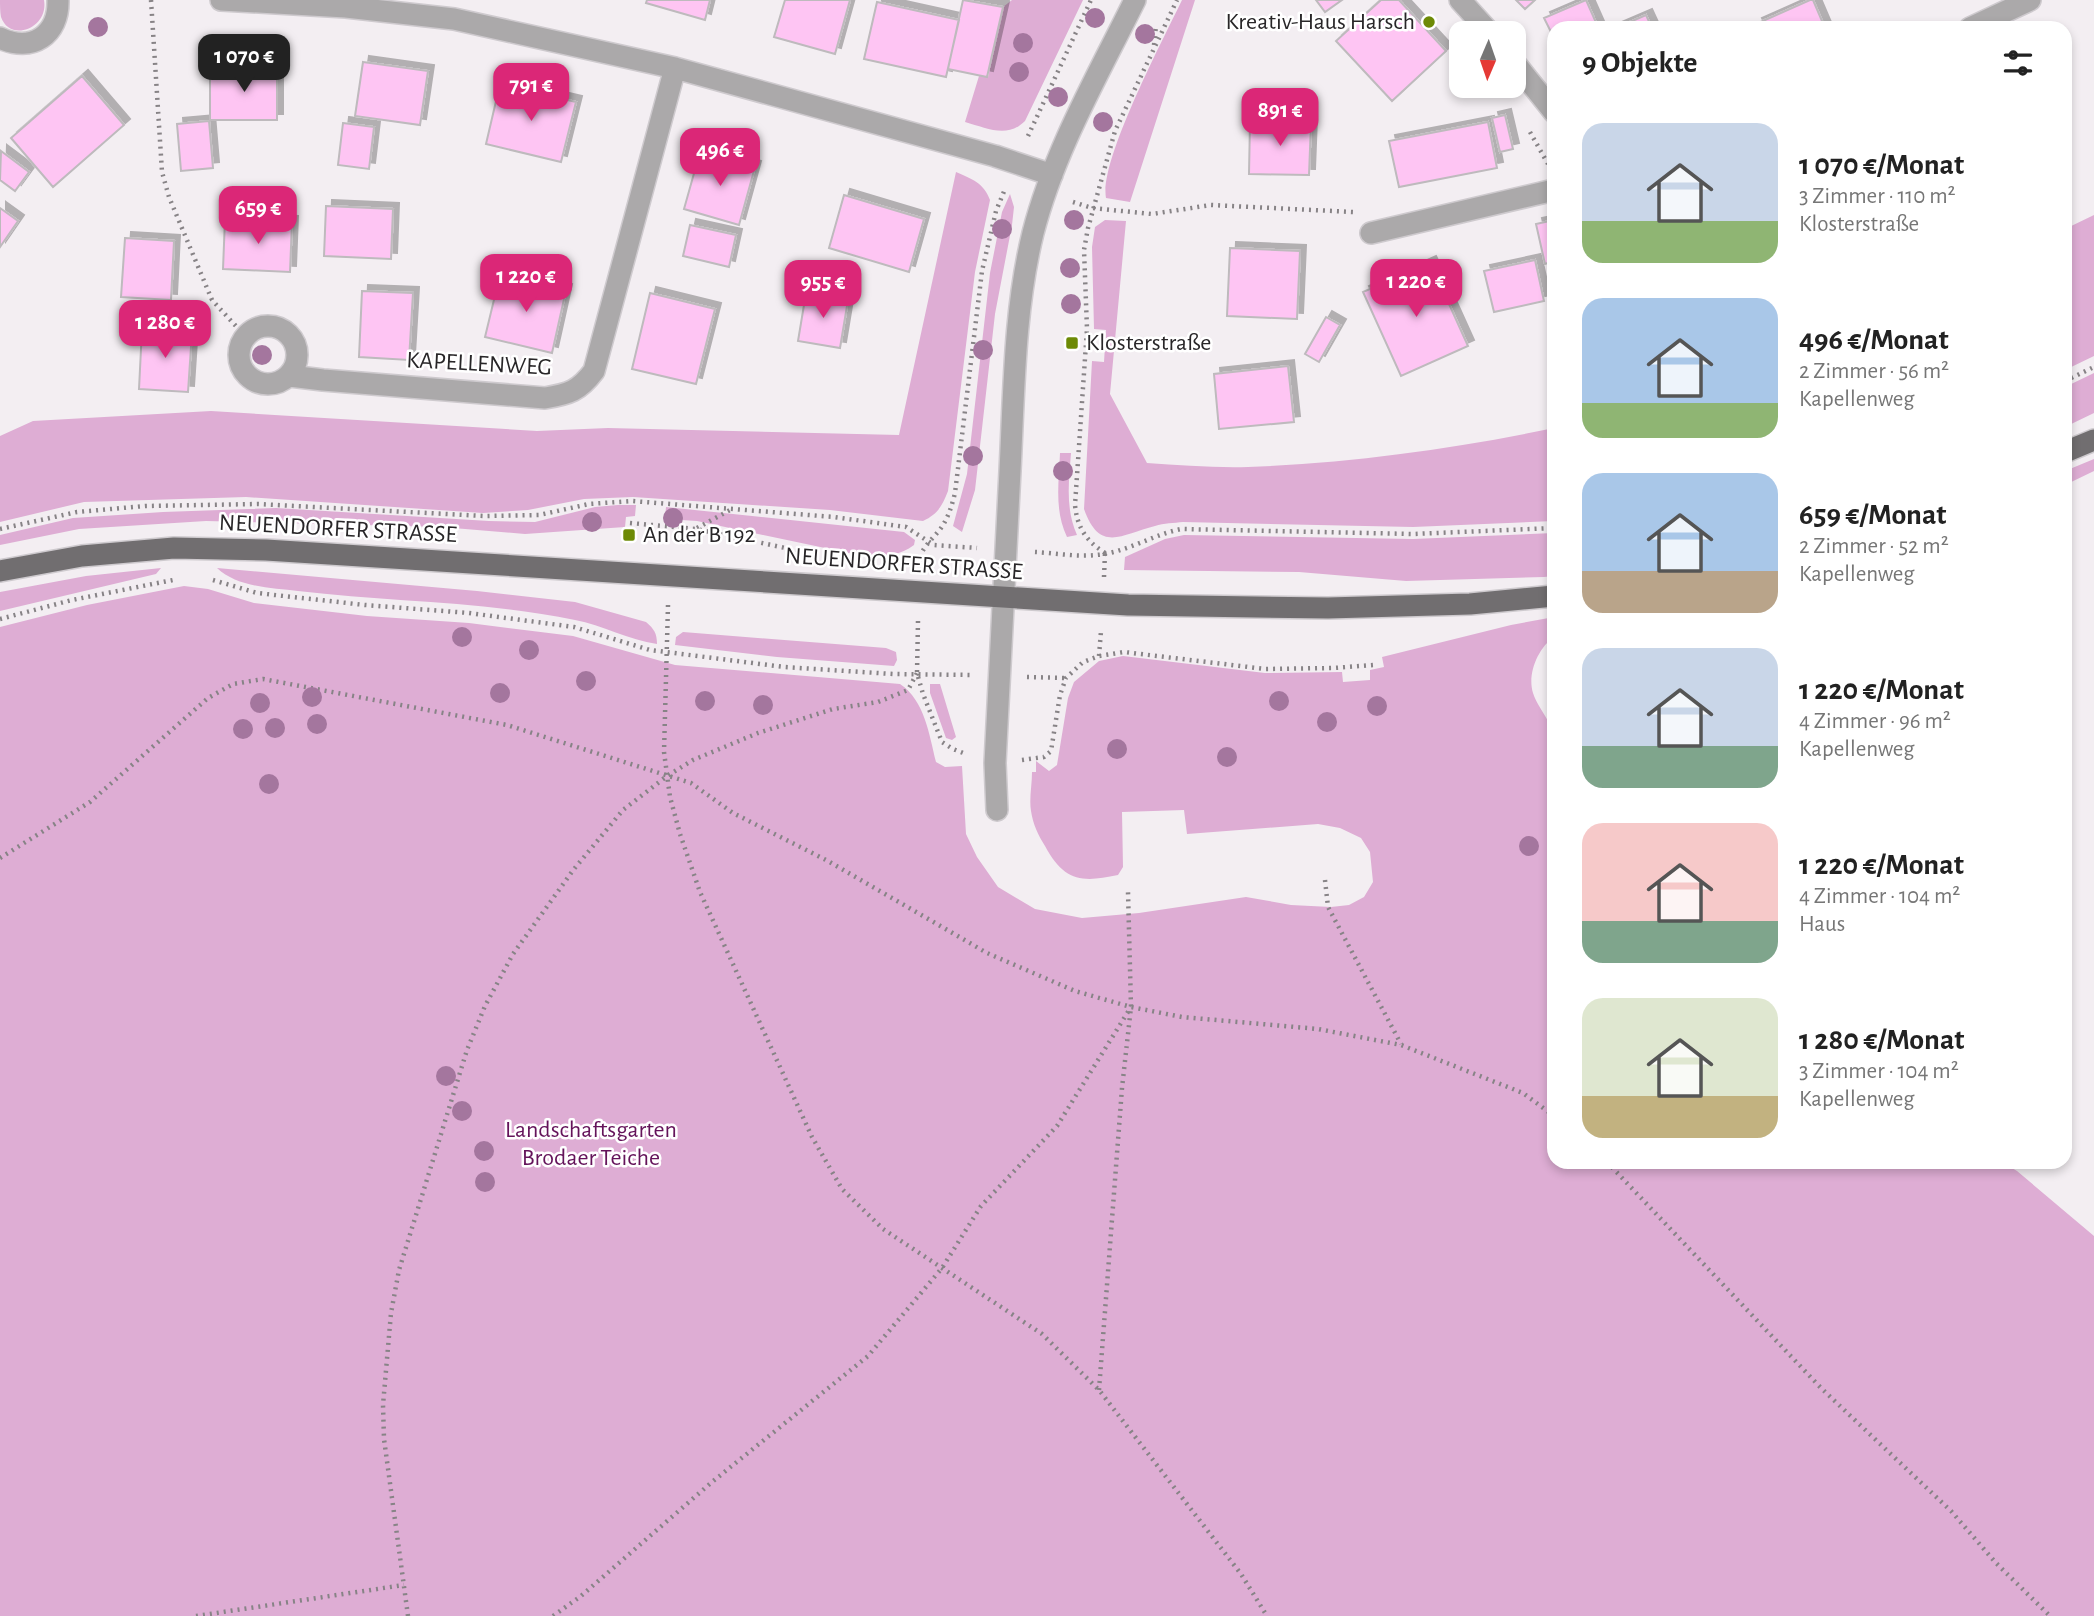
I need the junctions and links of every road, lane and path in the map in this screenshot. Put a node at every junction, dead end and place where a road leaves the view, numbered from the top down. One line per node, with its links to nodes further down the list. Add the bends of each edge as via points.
1 (58, 0): 10 (street, via 55,23 47,34 24,44)
2 (150, 0): 19 (path, via 162,172 169,197 212,300)
3 (221, 0): 11 (street, via 454,19)
4 (1135, 0): 14 (street)
5 (1177, 0): 32 (path, via 1115,131 1084,250 1087,329 1075,505 1082,532)
6 (1460, 0): 8 (street)
7 (2031, 0): 9 (street)
8 (1479, 21)
9 (1985, 21)
10 (0, 38)
11 (675, 68): 14 (street); 21 (street, KAPELLENWEG, via 594,371 584,385 544,398)
12 (1526, 77): 13 (street)
13 (1547, 103)
14 (1052, 175): 31 (street, via 1025,276)
15 (1547, 192): 18 (street)
16 (1107, 209): 17 (path, via 1152,214 1211,205)
17 (1353, 212)
18 (1371, 233)
19 (246, 336): 21 (street, KAPELLENWEG, via 239,355 241,367 251,379 267,385); 21 (street, via 265,326 283,328 294,340 298,358)
20 (2094, 367): 22 (path)
21 (290, 376)
22 (2072, 378)
23 (2094, 440): 24 (main road)
24 (2072, 449)
25 (733, 509): 28 (path, via 632,501 539,515 484,516 257,503 145,506 77,512); 29 (path); 30 (path, via 906,527)
26 (630, 523): 29 (path)
27 (1547, 528): 32 (path, via 1413,534 1181,529)
28 (0, 529)
29 (696, 529): 33 (path)
30 (929, 543): 31 (path); 34 (path)
31 (1006, 550): 32 (path); 39 (street)
32 (1105, 553)
33 (812, 554)
34 (919, 556)
35 (0, 571): 36 (main road, NEUENDORFER STRASSE, via 82,556 174,548)
36 (669, 576): 39 (main road, NEUENDORFER STRASSE); 42 (path)
37 (185, 578): 41 (path)
38 (211, 579): 42 (path, via 257,593 574,627)
39 (1004, 597): 40 (main road, NEUENDORFER STRASSE, via 1128,605 1328,608); 45 (street)
40 (1547, 597)
41 (0, 619)
42 (666, 652): 44 (path, via 784,667); 49 (path)
43 (1374, 665): 46 (path, via 1265,669 1124,653 1083,662)
44 (917, 673): 45 (path); 47 (path, via 942,742); 49 (path, via 908,690 758,733)
45 (999, 676): 46 (path); 50 (street)
46 (1066, 678): 48 (path, via 1051,751)
47 (953, 749)
48 (1044, 757)
49 (667, 776): 51 (path, via 507,725 263,679 233,684 208,698 90,802); 54 (path, via 691,783 733,813 828,861 987,953 1076,991); 58 (path, via 700,892 812,1137 842,1189 883,1229); 60 (path, via 622,810 574,869 513,954 467,1050 399,1270 391,1313 384,1439)
50 (997, 810)
51 (0, 858)
52 (1325, 880): 55 (path, via 1328,907)
53 (1128, 892): 54 (path)
54 (1131, 1007): 55 (path, via 1182,1017 1318,1029); 58 (path, via 1057,1126 981,1206); 59 (path)
55 (1401, 1045): 56 (path, via 1523,1093)
56 (1547, 1111)
57 (1614, 1169): 65 (path, via 1821,1388 1951,1511)
58 (942, 1268): 59 (path, via 1042,1334); 63 (path, via 869,1356)
59 (1099, 1390): 64 (path, via 1241,1574)
60 (404, 1585): 61 (path); 62 (path)
61 (196, 1616)
62 (408, 1616)
63 (553, 1616)
64 (1267, 1616)
65 (2050, 1616)

